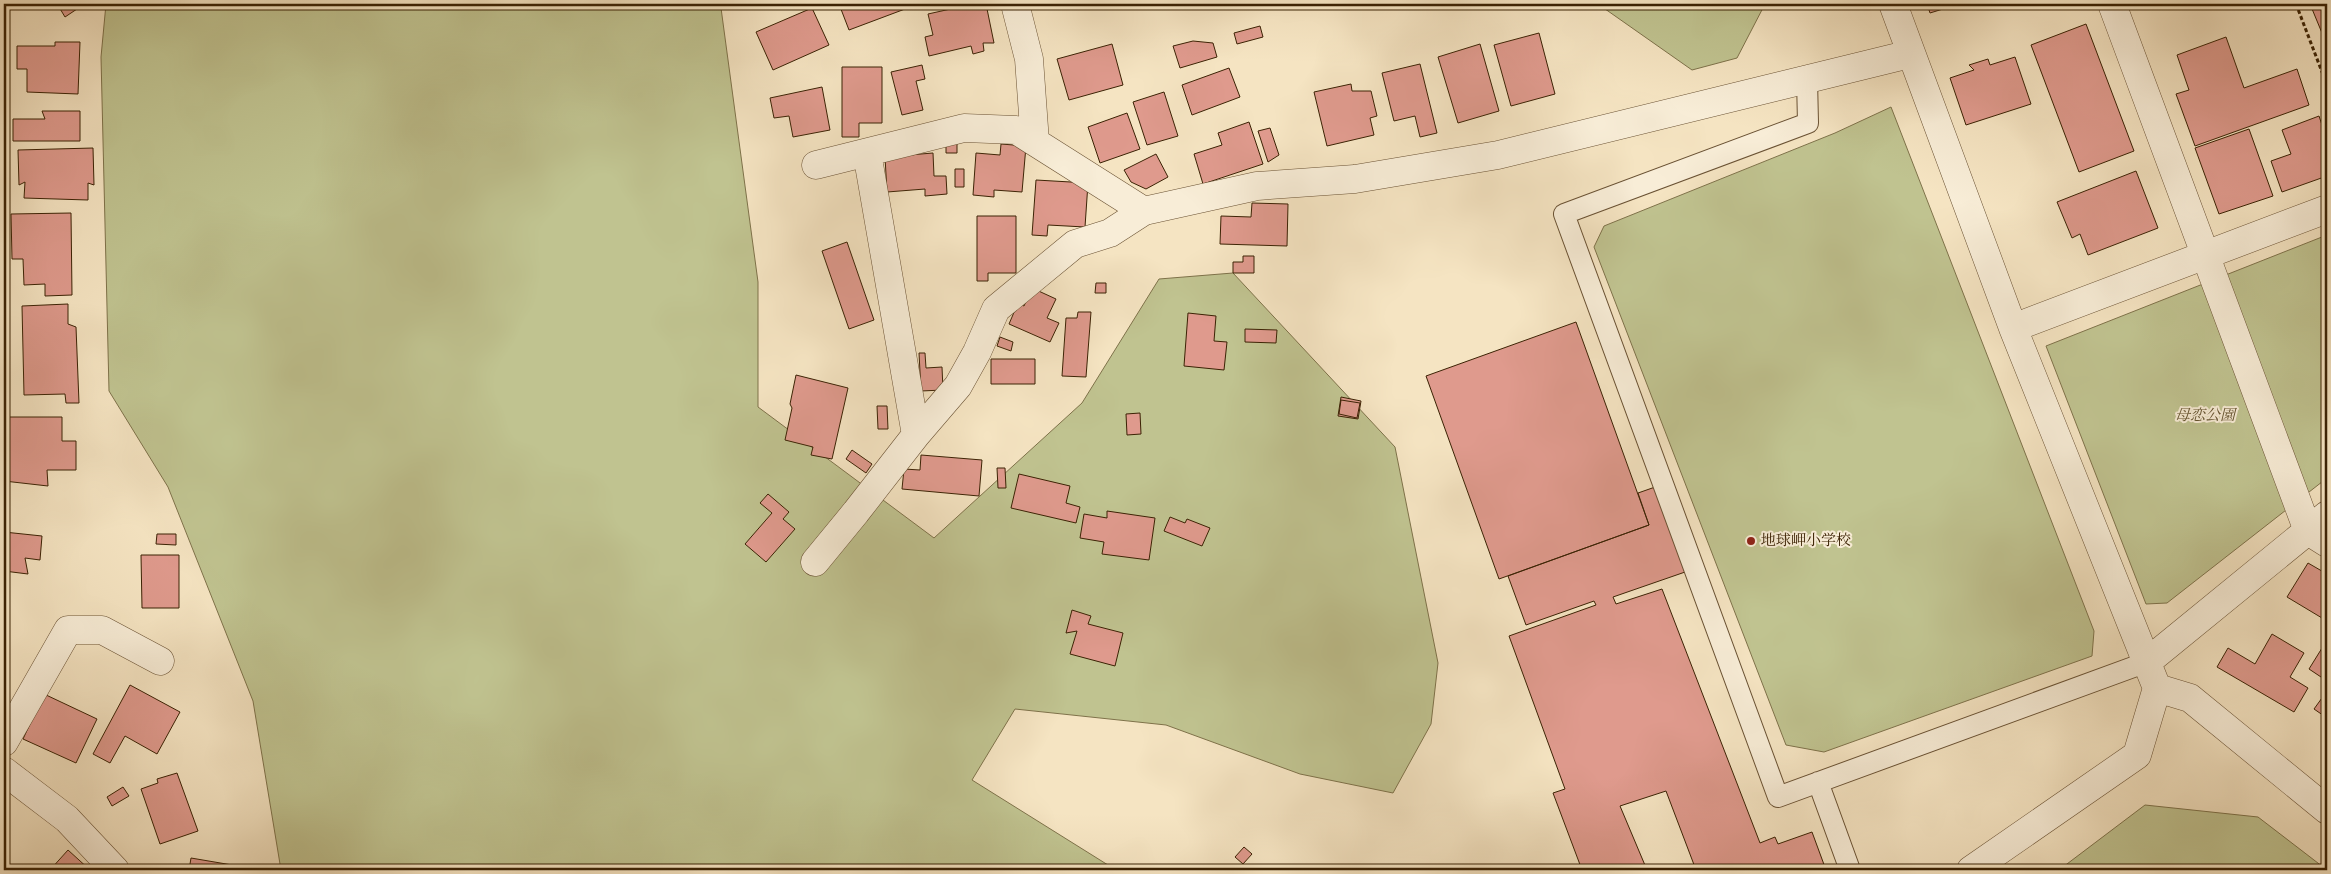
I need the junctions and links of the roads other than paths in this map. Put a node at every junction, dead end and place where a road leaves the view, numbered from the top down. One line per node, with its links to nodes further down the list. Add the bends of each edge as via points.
1 (1015, 4): 6 (street, via 1029,59)
2 (1893, 4): 4 (street)
3 (2112, 4): 11 (street)
4 (1910, 54): 5 (street); 12 (street)
5 (1807, 79): 10 (street, via 1498,155 1356,180 1257,186); 21 (lane, via 1808,123 1564,214 1778,797)
6 (1035, 142): 7 (street, via 1016,130 964,128); 10 (street)
7 (867, 153): 8 (street); 13 (street)
8 (816, 165)
9 (2327, 209): 11 (street)
10 (1144, 211): 13 (street, via 1110,233 1075,244 996,309 958,386)
11 (2206, 255): 12 (street); 14 (street)
12 (2013, 328): 17 (street)
13 (916, 435): 15 (street)
14 (2321, 529): 17 (street)
15 (815, 562)
16 (160, 661): 19 (street, via 102,630 68,630)
17 (2147, 662): 18 (street); 21 (lane)
18 (2157, 688): 22 (street, via 2190,698); 25 (street, via 2137,755)
19 (4, 742)
20 (4, 771): 23 (street, via 66,819)
21 (1818, 782): 24 (lane)
22 (2327, 810)
23 (115, 870)
24 (1850, 870)
25 (1972, 870)

